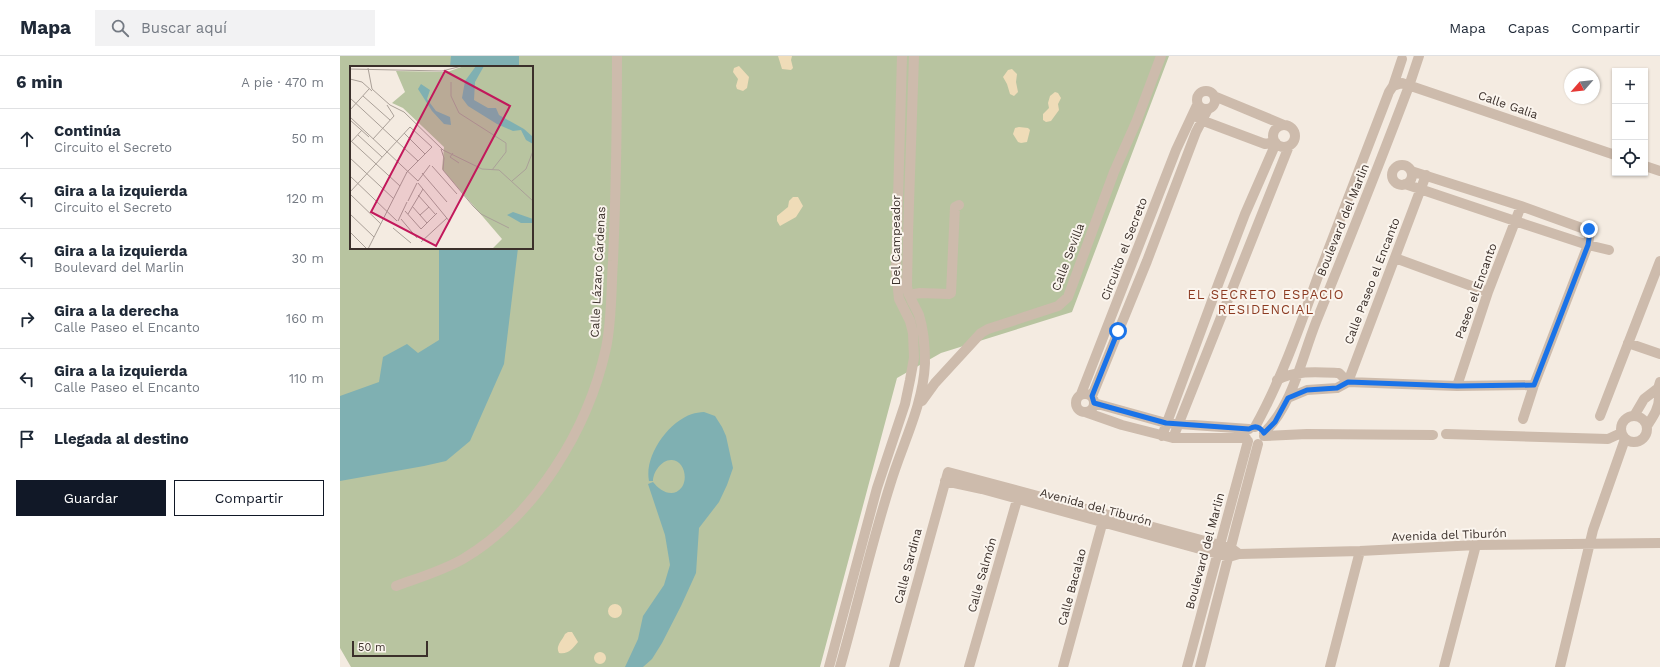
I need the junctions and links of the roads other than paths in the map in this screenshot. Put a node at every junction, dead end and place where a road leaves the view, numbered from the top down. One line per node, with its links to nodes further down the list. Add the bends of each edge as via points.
1 (617, 56): 81 (street, Calle Lázaro Cárdenas, via 617,133 609,326 606,349 589,403 575,436 549,478 535,497 500,531 450,566)
2 (902, 56): 5 (street); 26 (street, Del Campeador)
3 (1161, 56): 48 (street, Calle Sevilla, via 1114,172 1068,297 1058,306 981,333)
4 (1420, 56): 8 (street, Boulevard del Marlin)
5 (914, 57): 27 (street, Del Campeador)
6 (1402, 59): 7 (street, Boulevard del Marlin)
7 (1393, 86): 8 (street, Calle Galia, via 1402,83); 18 (street, Boulevard del Marlin)
8 (1410, 86): 17 (street, Calle Galia); 20 (street, Boulevard del Marlin)
9 (1214, 96): 10 (street, via 1203,91 1197,97); 11 (street, via 1214,104); 14 (street)
10 (1197, 104): 11 (street); 12 (street, Circuito el Secreto)
11 (1208, 109): 13 (street, Circuito el Secreto)
12 (1192, 114): 13 (street); 33 (street, Circuito el Secreto)
13 (1201, 120): 15 (street, via 1266,144); 35 (street, Circuito el Secreto)
14 (1284, 125): 15 (street, via 1279,126 1274,133); 16 (street, via 1294,133 1293,142)
15 (1275, 142): 16 (street, via 1284,147); 37 (street)
16 (1289, 146): 38 (street)
17 (1612, 154)
18 (1362, 162): 20 (street); 46 (street, Boulevard del Marlin, via 1296,337)
19 (1648, 167): 22 (street)
20 (1377, 169): 43 (street, Boulevard del Marlin)
21 (1411, 171): 23 (street); 24 (street, via 1411,178); 24 (street, via 1402,165 1393,171 1395,182)
22 (1660, 171)
23 (1426, 175): 25 (street, Calle Paseo el Encanto); 29 (street)
24 (1405, 184): 25 (street)
25 (1421, 189): 30 (street); 34 (street, Calle Paseo el Encanto)
26 (898, 203): 27 (street); 45 (street, Del Campeador, via 897,288 899,299 910,321 914,344)
27 (908, 203): 40 (street, Del Campeador)
28 (959, 204): 40 (street, via 955,207 951,293)
29 (1521, 206): 30 (street, Paseo el Encanto); 31 (street, via 1589,229)
30 (1515, 221): 31 (street); 39 (street, Paseo el Encanto)
31 (1588, 245): 32 (street); 49 (street)
32 (1609, 250)
33 (1135, 256): 35 (street); 52 (street, Circuito el Secreto)
34 (1395, 258): 39 (street, Paseo el Encanto); 47 (street, Calle Paseo el Encanto)
35 (1147, 261): 54 (street, Circuito el Secreto)
36 (1660, 261): 41 (street)
37 (1219, 282): 38 (street); 61 (street)
38 (1232, 287): 62 (street)
39 (1488, 292): 50 (street, Paseo el Encanto)
40 (909, 295): 44 (street, Del Campeador, via 924,332)
41 (1628, 343): 42 (street); 58 (street)
42 (1660, 354)
43 (1298, 373): 46 (street); 47 (street, via 1339,373); 53 (street, Boulevard del Marlin)
44 (924, 379): 45 (street); 48 (street); 56 (street, Del Campeador)
45 (910, 380): 55 (street, Del Campeador)
46 (1277, 380): 64 (street, Boulevard del Marlin)
47 (1348, 382): 50 (street); 53 (street, via 1337,388 1307,390)
48 (935, 383): 56 (street, Calle Sevilla)
49 (1534, 385): 50 (street); 60 (street)
50 (1457, 386)
51 (1659, 386): 59 (street, via 1644,399); 63 (street, via 1656,410)
52 (1081, 394): 54 (street, via 1088,394); 57 (street, via 1075,403 1078,410)
53 (1288, 398): 70 (street, Boulevard del Marlin, via 1275,422)
54 (1093, 399): 57 (street, via 1092,410); 61 (street)
55 (905, 404): 56 (street, via 914,408); 82 (street, Del Campeador, via 877,488)
56 (918, 406): 82 (street, Del Campeador, via 896,464)
57 (1085, 412): 67 (street)
58 (1600, 416)
59 (1634, 416): 63 (street, via 1640,417); 68 (street, via 1623,421)
60 (1523, 419)
61 (1166, 423): 62 (street); 67 (street)
62 (1177, 425): 64 (street); 69 (street)
63 (1647, 426): 68 (street, via 1647,433 1637,442 1631,442)
64 (1249, 434): 69 (street); 70 (street, via 1251,444); 70 (street, via 1258,427); 72 (street, Boulevard del Marlin)
65 (1446, 434): 68 (street, via 1608,439)
66 (1433, 435): 70 (street, via 1307,434)
67 (1162, 436): 69 (street)
68 (1623, 436): 77 (street)
69 (1173, 438)
70 (1262, 438): 73 (street, Boulevard del Marlin)
71 (946, 476): 74 (street, Avenida del Tiburón); 85 (street, Calle Sardina)
72 (1234, 490): 73 (street); 80 (street, Boulevard del Marlin)
73 (1245, 492): 80 (street, Boulevard del Marlin)
74 (1019, 495): 75 (street, Avenida del Tiburón); 86 (street, Calle Salmón)
75 (1104, 518): 80 (street, Avenida del Tiburón); 87 (street, Calle Bacalao)
76 (1660, 543): 77 (street, Avenida del Tiburón)
77 (1590, 544): 78 (street, Avenida del Tiburón); 92 (street)
78 (1476, 545): 79 (street, Avenida del Tiburón); 91 (street)
79 (1360, 551): 80 (street, Avenida del Tiburón); 90 (street)
80 (1227, 552): 88 (street, Boulevard del Marlin); 89 (street, Boulevard del Marlin)
81 (396, 586)
82 (846, 622): 83 (street); 84 (street)
83 (828, 667)
84 (840, 667)
85 (894, 667)
86 (969, 667)
87 (1064, 667)
88 (1187, 667)
89 (1200, 667)
90 (1330, 667)
91 (1444, 667)
92 (1560, 667)

